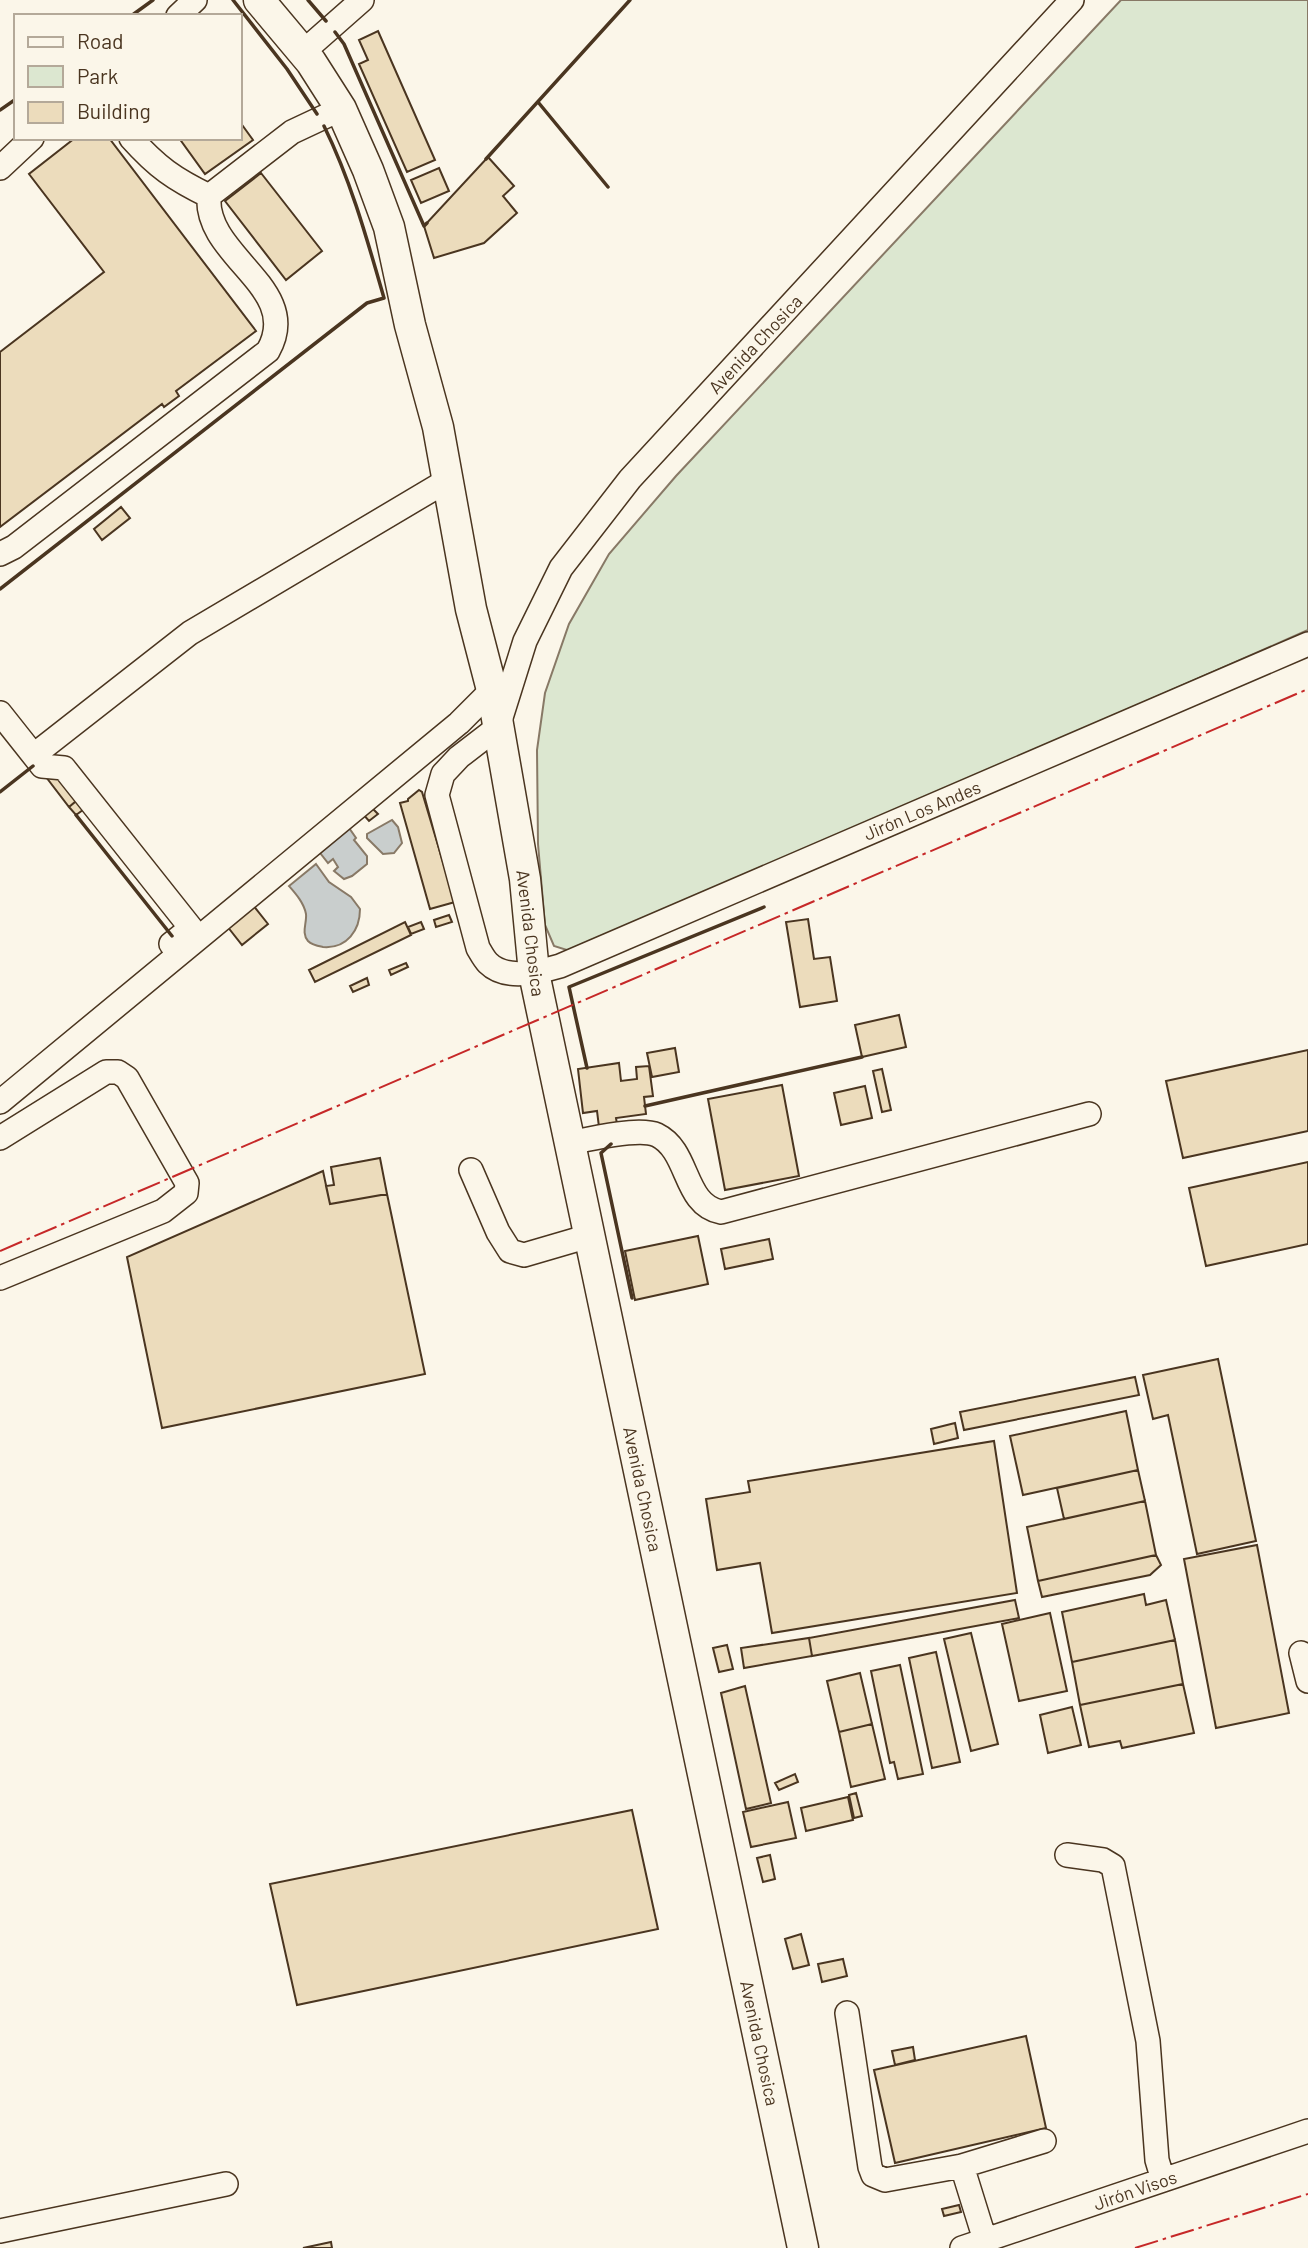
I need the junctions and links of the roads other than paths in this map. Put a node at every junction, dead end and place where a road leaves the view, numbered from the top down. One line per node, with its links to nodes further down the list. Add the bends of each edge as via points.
1 (195, 0): 5 (street)
2 (259, 0): 6 (main road, Avenida Chosica)
3 (362, 0): 6 (street)
4 (1072, 0): 17 (street, Avenida Chosica, via 630,479 561,568 525,641)
5 (180, 14)
6 (303, 51): 7 (main road, Avenida Chosica)
7 (341, 109): 11 (street, via 292,132); 12 (main road, Avenida Chosica, via 389,227)
8 (30, 140): 10 (street)
9 (133, 140): 11 (street, via 178,181)
10 (0, 168)
11 (209, 195): 13 (street, via 215,229 273,303 277,328 268,351)
12 (448, 480): 15 (main road, Avenida Chosica, via 471,609); 18 (street, via 190,633)
13 (0, 554)
14 (1308, 644): 20 (street, Jirón Los Andes, via 560,966)
15 (492, 690): 17 (main road, Avenida Chosica); 19 (street, via 459,723)
16 (0, 713): 18 (street)
17 (498, 727): 20 (main road, Avenida Chosica, via 525,879); 20 (street, via 443,774 437,795 478,948 489,965 507,972)
18 (34, 755): 19 (street, via 42,766 64,768 191,928 170,944)
19 (179, 954): 21 (street)
20 (534, 973): 24 (main road, Avenida Chosica)
21 (0, 1102)
22 (1089, 1114): 24 (street, via 721,1212 710,1210 699,1200 672,1146 655,1134 614,1134)
23 (0, 1138): 27 (street, via 106,1072 118,1072 127,1078 187,1183 186,1193 163,1211)
24 (570, 1143): 26 (main road, Avenida Chosica)
25 (471, 1170): 26 (street, via 510,1251 524,1255)
26 (589, 1236): 39 (main road, Avenida Chosica)
27 (0, 1278)
28 (1301, 1653): 29 (street)
29 (1308, 1681)
30 (1067, 1855): 35 (street, via 1103,1860 1113,1866 1148,2041 1157,2160)
31 (847, 2013): 34 (street, via 873,2175 885,2180)
32 (1308, 2131): 35 (street, Jirón Visos)
33 (1044, 2141): 34 (street)
34 (962, 2166): 38 (street)
35 (1163, 2180): 38 (street, Jirón Visos)
36 (226, 2184): 37 (street)
37 (0, 2231)
38 (985, 2241): 40 (street, Jirón Visos)
39 (803, 2248)
40 (962, 2248)

